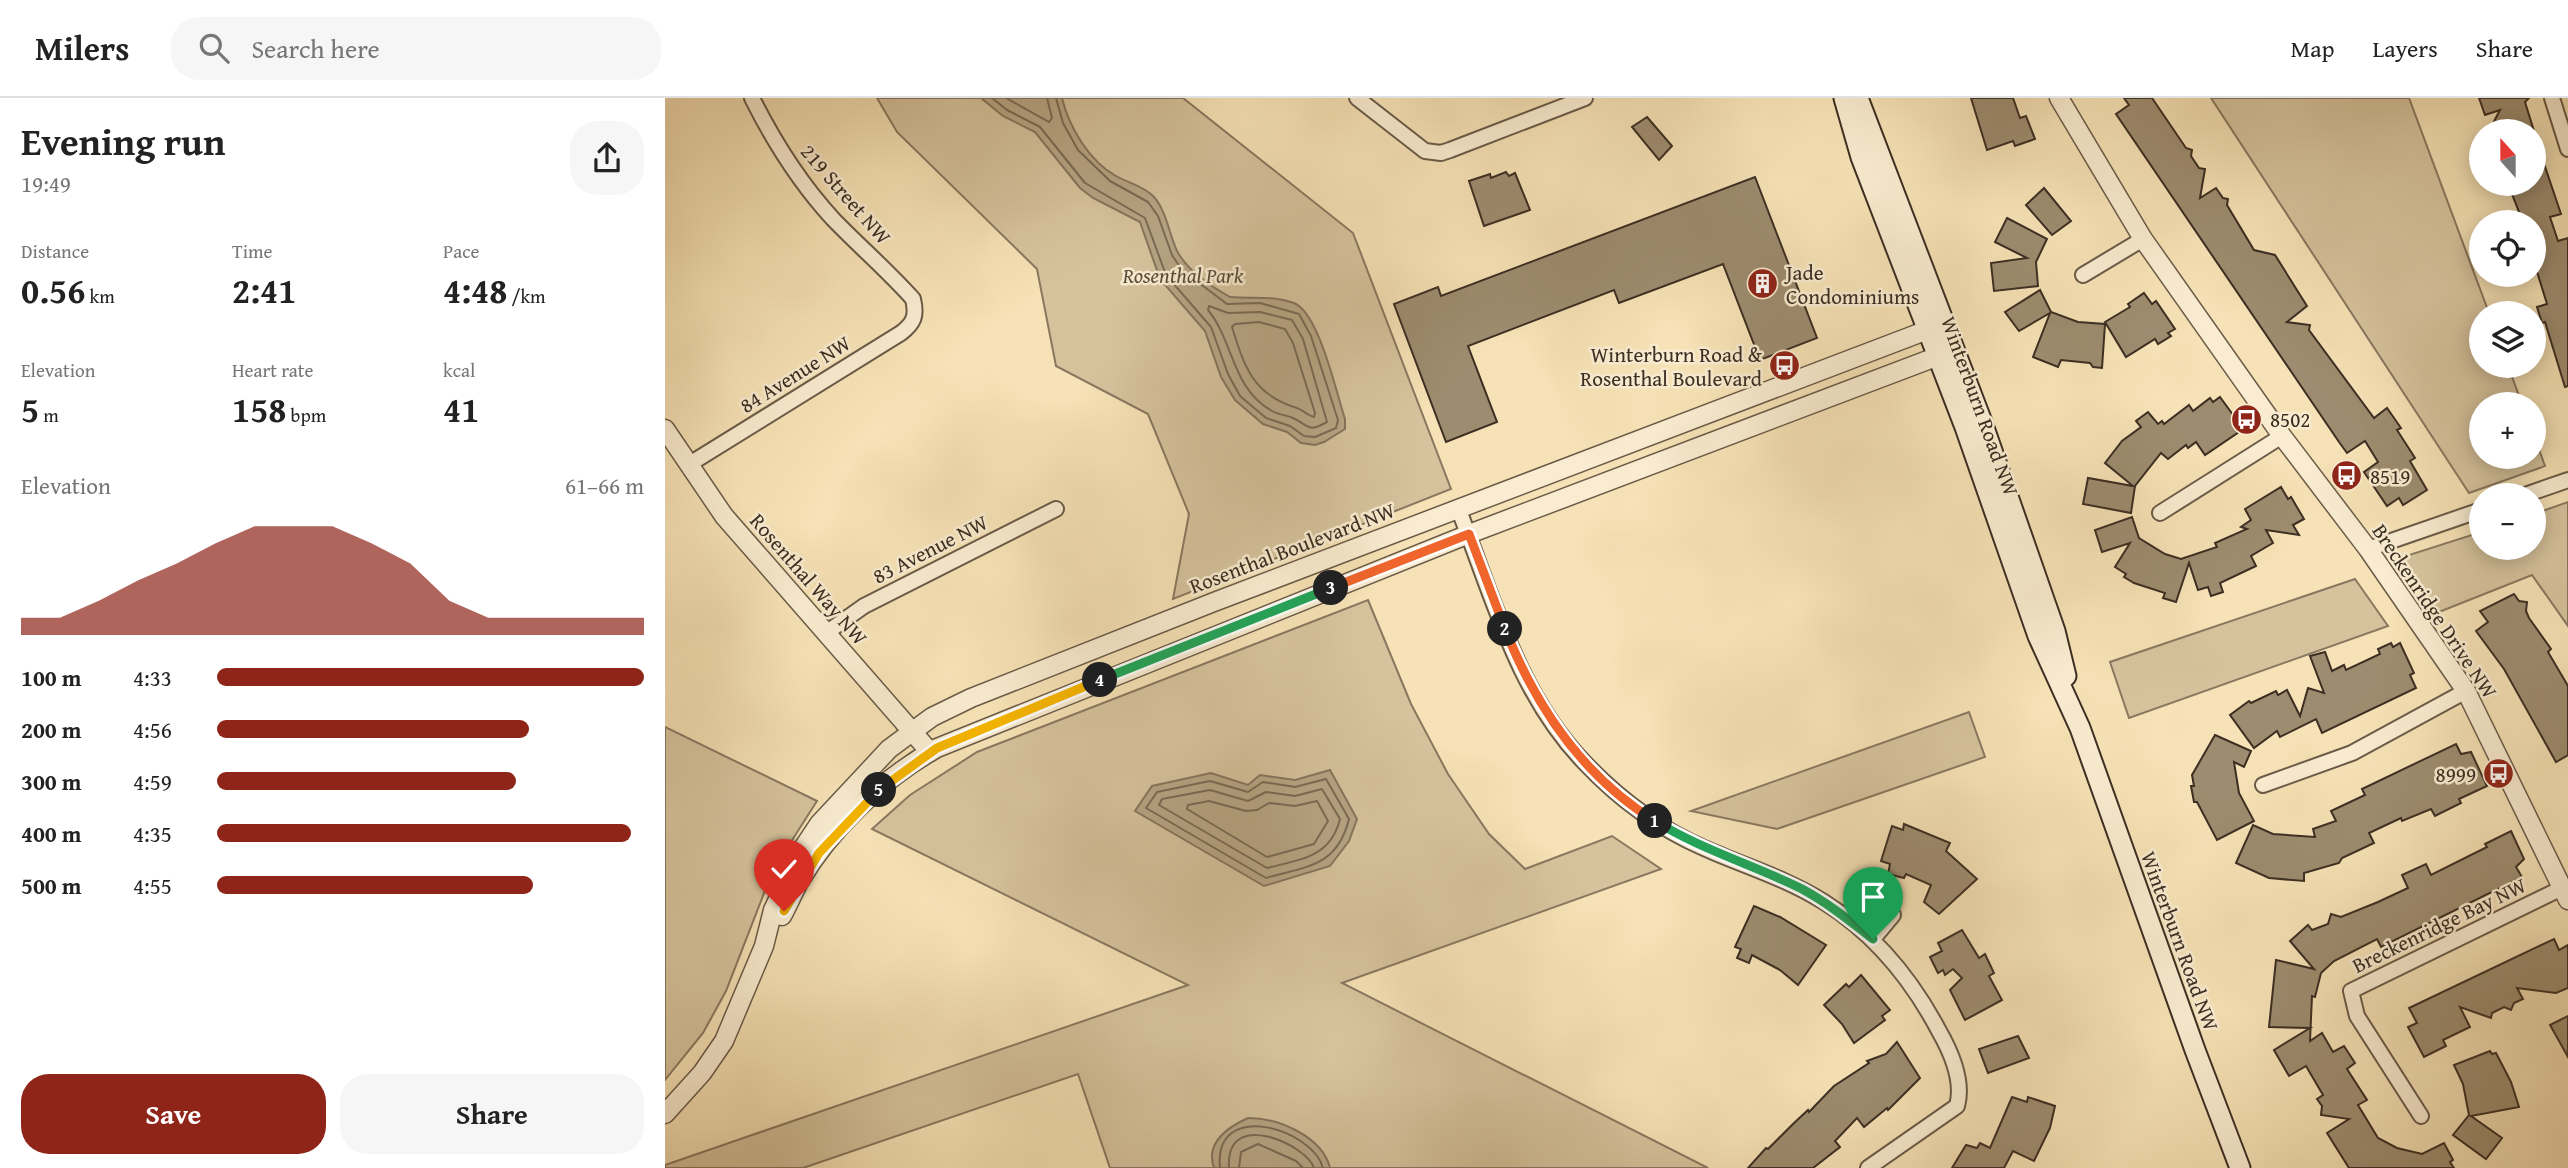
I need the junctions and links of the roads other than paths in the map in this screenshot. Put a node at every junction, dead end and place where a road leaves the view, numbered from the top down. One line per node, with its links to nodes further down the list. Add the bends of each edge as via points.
1 (752, 98): 11 (street, 219 Street NW, via 803,184 913,299)
2 (1357, 98): 3 (street, via 1432,153)
3 (1585, 98)
4 (1844, 98): 12 (main road, Winterburn Road NW, via 1861,157)
5 (1858, 98): 12 (main road, Winterburn Road NW)
6 (2059, 98): 9 (street, Breckenridge Drive NW)
7 (2552, 98): 8 (street)
8 (2568, 149)
9 (2143, 239): 10 (street); 15 (street, Breckenridge Drive NW)
10 (2083, 275)
11 (916, 311): 16 (street, 84 Avenue NW, via 910,327 901,334)
12 (1936, 327): 13 (main road, Winterburn Road NW); 19 (street, Rosenthal Boulevard NW)
13 (1946, 353): 23 (street, Rosenthal Boulevard NW); 37 (main road, Winterburn Road NW, via 2055,631 2080,728)
14 (665, 429): 16 (street, Rosenthal Way NW)
15 (2282, 436): 21 (street); 24 (street, Breckenridge Drive NW)
16 (688, 465): 25 (street, Rosenthal Way NW, via 723,516)
17 (2568, 480): 18 (street)
18 (2546, 488)
19 (1458, 508): 23 (street); 27 (street, Rosenthal Boulevard NW, via 971,698)
20 (1056, 509): 25 (street, 83 Avenue NW, via 864,606)
21 (2160, 513)
22 (2469, 514): 24 (street)
23 (1469, 534): 28 (street, Rosenthal Boulevard NW, via 980,728); 32 (street, via 1532,691 1583,761 1643,814 1686,840 1805,891)
24 (2368, 549): 26 (street, Breckenridge Drive NW)
25 (826, 633): 27 (street, Rosenthal Way NW)
26 (2466, 691): 29 (street, via 2352,753); 30 (street, Breckenridge Drive NW)
27 (913, 730): 28 (street, Rosenthal Way NW); 33 (street, Rosenthal Boulevard NW, via 889,749 819,824 773,910)
28 (930, 752): 33 (street, Rosenthal Boulevard NW, via 841,826 799,882)
29 (2263, 786)
30 (2565, 894): 35 (street, Breckenridge Bay NW, via 2351,992 2357,1016)
31 (1893, 915): 32 (street)
32 (1873, 939): 36 (street, via 1895,961 1943,1038 1960,1085 1957,1106)
33 (764, 946): 34 (street, Rosenthal Boulevard NW, via 724,1041)
34 (665, 1114)
35 (2421, 1116)
36 (1868, 1168)
37 (2240, 1168)

